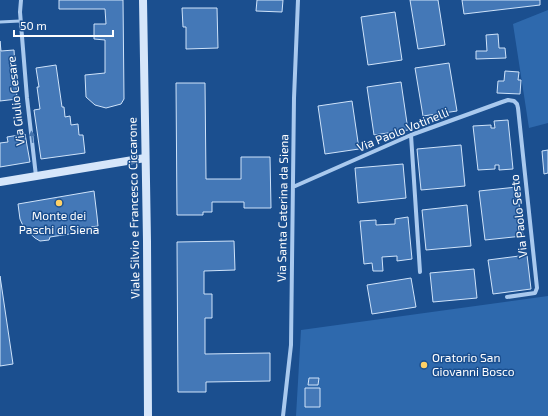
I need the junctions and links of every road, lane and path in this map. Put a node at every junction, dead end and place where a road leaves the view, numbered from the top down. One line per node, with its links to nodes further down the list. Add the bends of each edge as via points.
1 (21, 0): 4 (street, Via Giulio Cesare)
2 (143, 0): 8 (street, Viale Silvio e Francesco Ciccarone)
3 (298, 0): 11 (street, Via Santa Caterina da Siena)
4 (20, 21): 5 (lane); 9 (street, Via Giulio Cesare, one-way to 4)
5 (0, 22)
6 (518, 108): 7 (street, Via Paolo Votinelli, via 514,101 508,100); 13 (street, Via Paolo Sesto, via 537,288 535,293)
7 (411, 135): 11 (street, Via Paolo Votinelli); 12 (street)
8 (145, 158): 9 (street); 14 (street, Viale Silvio e Francesco Ciccarone)
9 (36, 176): 10 (street)
10 (0, 182)
11 (293, 187): 15 (street, Via Santa Caterina da Siena, via 291,345)
12 (420, 272)
13 (507, 297)
14 (148, 416)
15 (283, 416)

